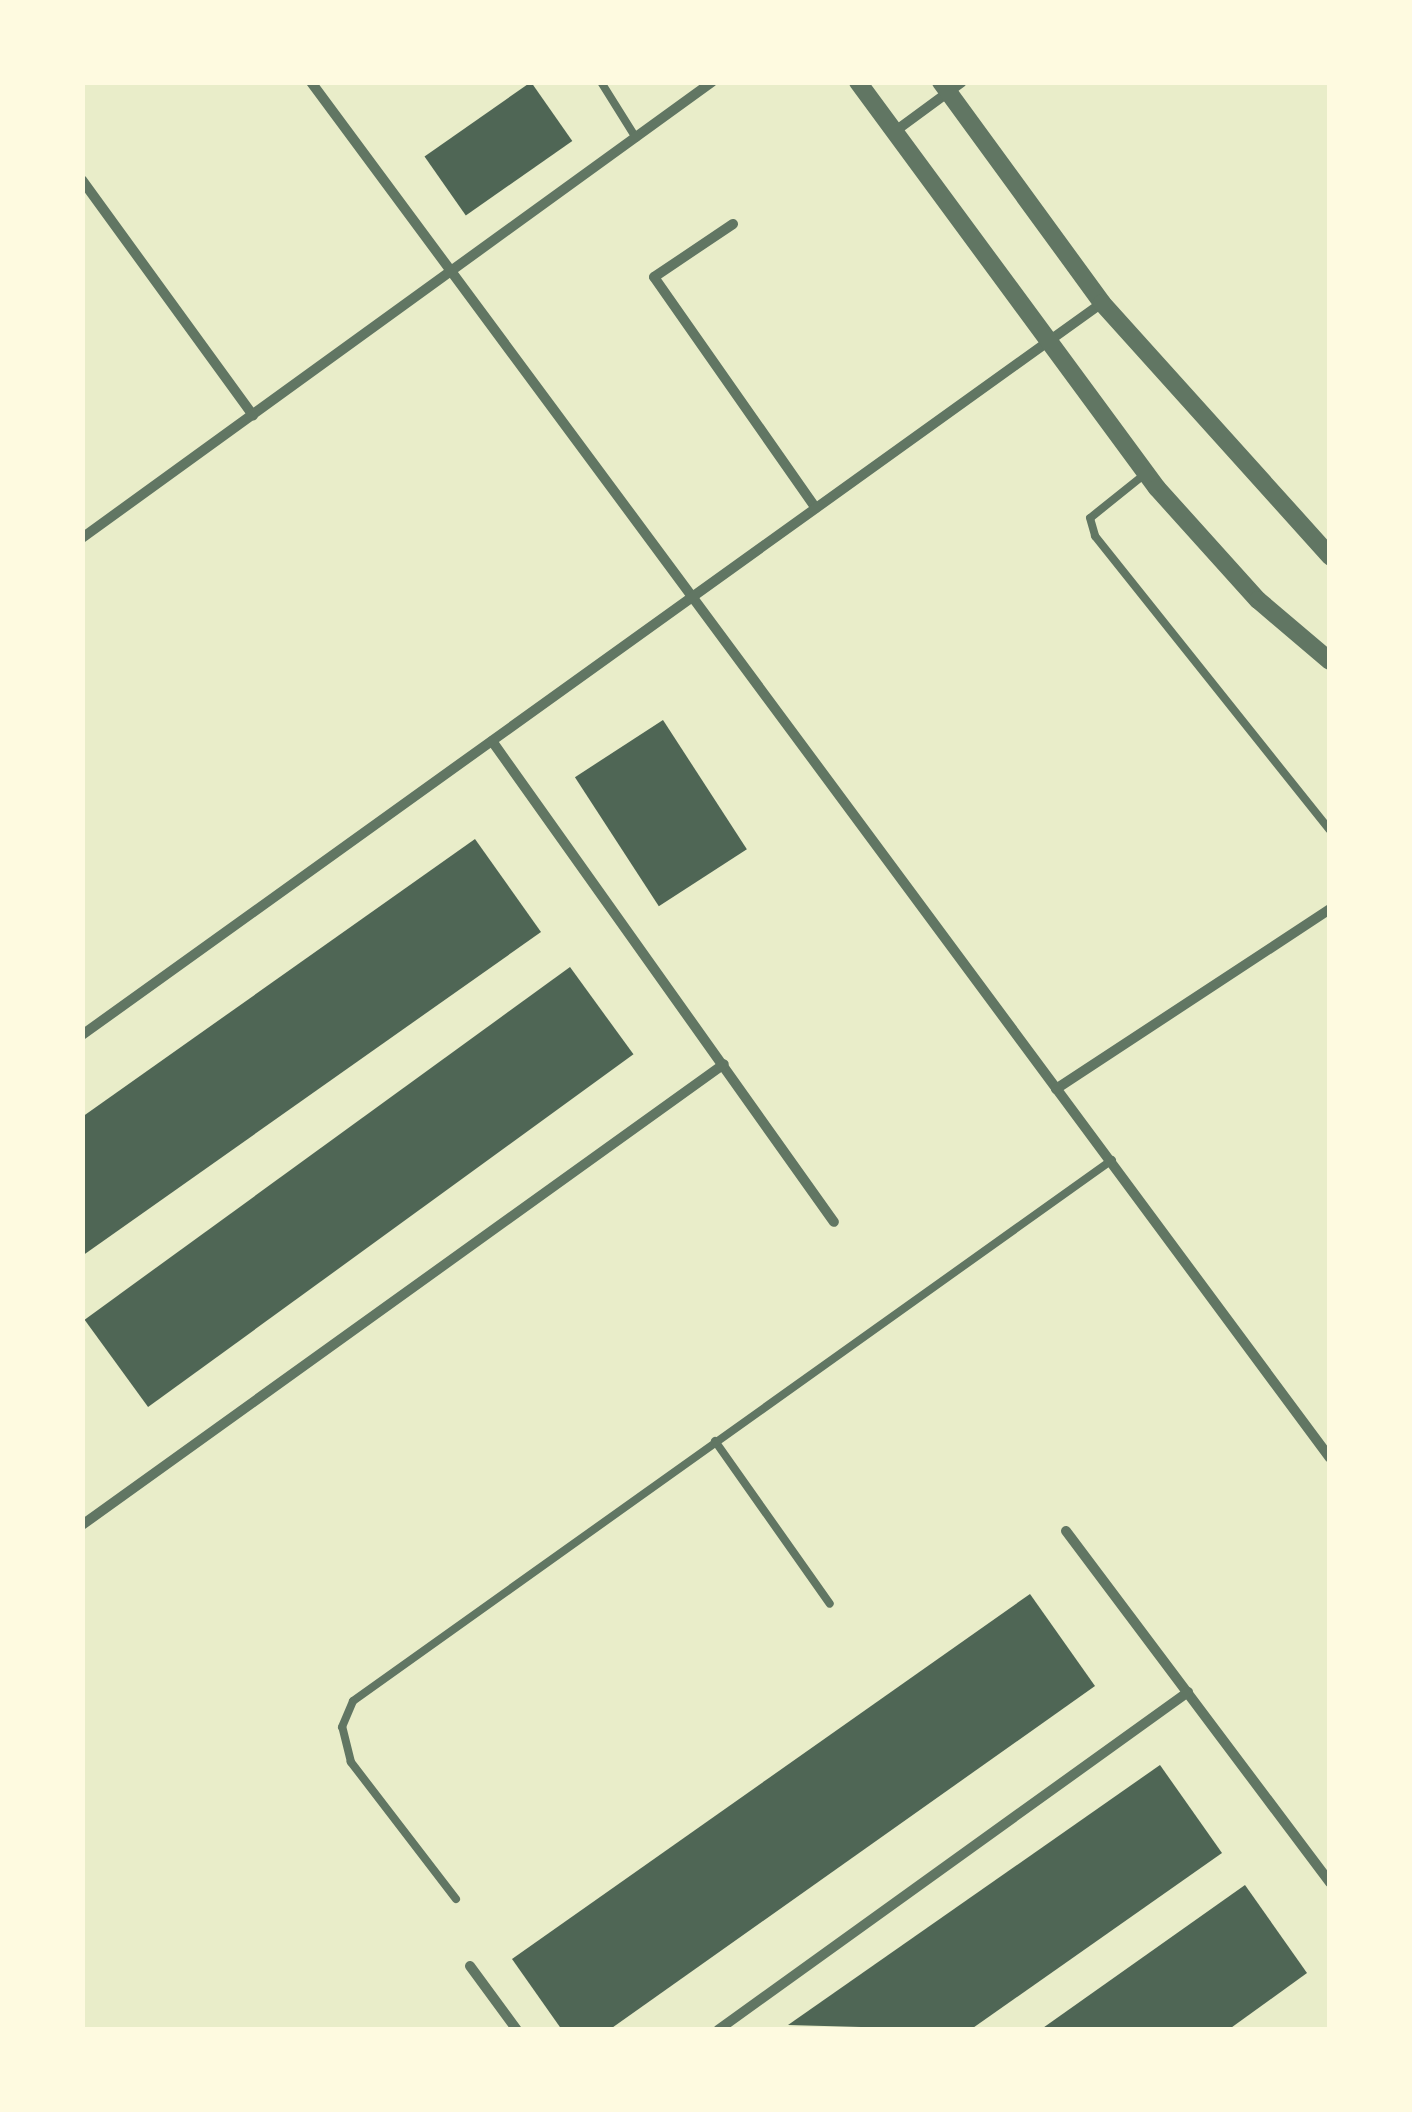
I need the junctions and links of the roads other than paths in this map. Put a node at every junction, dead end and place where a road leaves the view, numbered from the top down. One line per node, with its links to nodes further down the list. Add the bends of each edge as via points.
1 (311, 82): 10 (street)
2 (601, 82): 7 (lane)
3 (712, 82): 7 (street)
4 (858, 82): 6 (street)
5 (950, 86): 6 (street); 11 (street)
6 (894, 132): 12 (street)
7 (636, 138): 10 (street)
8 (82, 180): 13 (street)
9 (733, 224): 15 (street, via 654,277)
10 (451, 272): 13 (street); 18 (street)
11 (1102, 303): 12 (street); 17 (street)
12 (1046, 344): 14 (street); 15 (street)
13 (253, 415): 16 (street)
14 (1146, 473): 19 (street, via 1258,600); 21 (lane, via 1090,518 1095,536)
15 (816, 508): 18 (street)
16 (82, 538)
17 (1330, 556)
18 (693, 597): 20 (street); 25 (street)
19 (1330, 661)
20 (492, 741): 23 (street); 24 (street)
21 (1330, 830)
22 (1330, 909): 25 (street)
23 (82, 1035)
24 (724, 1064): 27 (street); 30 (street)
25 (1056, 1089): 26 (street)
26 (1112, 1160): 28 (lane); 29 (street)
27 (834, 1222)
28 (715, 1441): 32 (lane); 35 (lane, via 353,1701 342,1727 351,1762)
29 (1330, 1458)
30 (82, 1524)
31 (1066, 1530): 33 (street)
32 (830, 1604)
33 (1188, 1692): 34 (street); 38 (street)
34 (1330, 1884)
35 (456, 1899)
36 (470, 1966): 37 (street)
37 (517, 2030)
38 (718, 2030)

